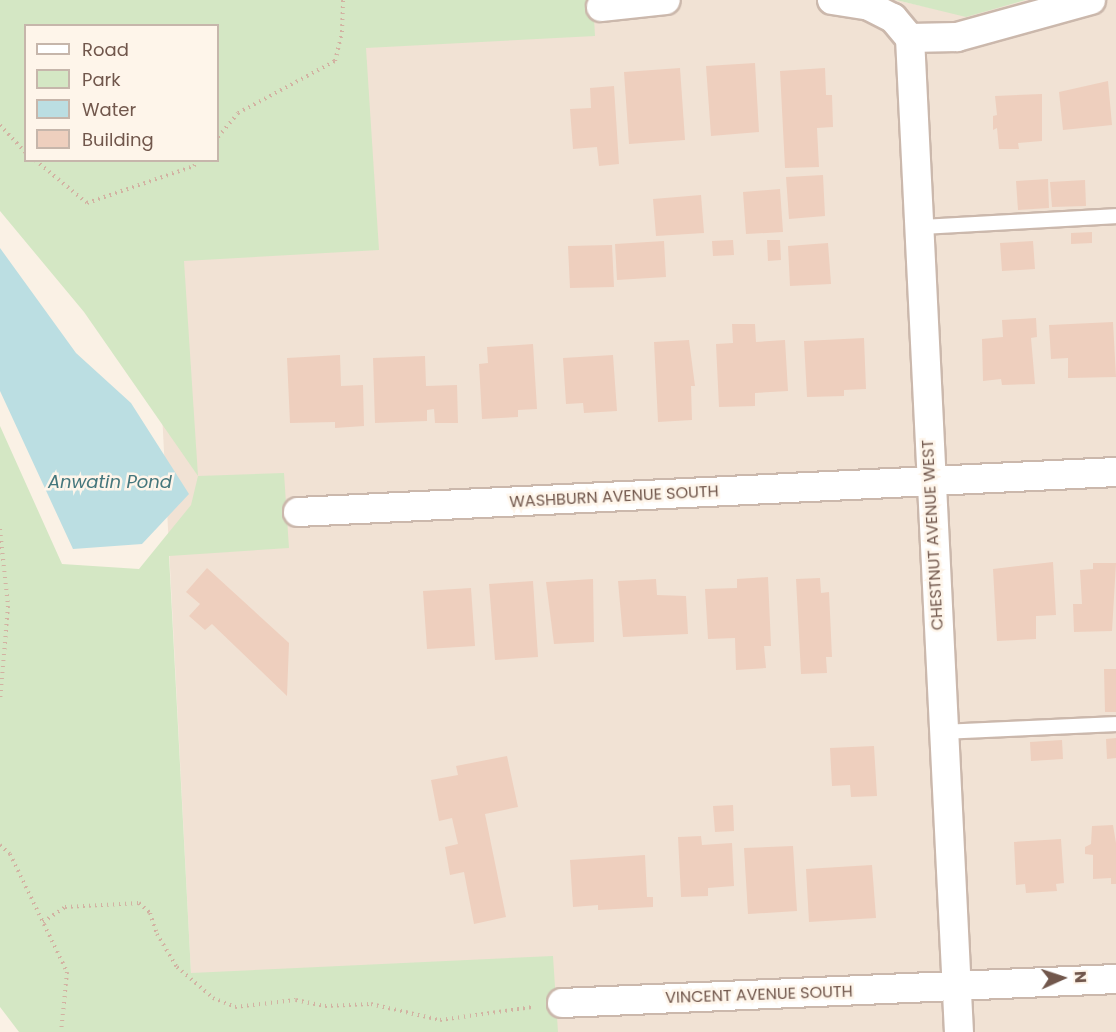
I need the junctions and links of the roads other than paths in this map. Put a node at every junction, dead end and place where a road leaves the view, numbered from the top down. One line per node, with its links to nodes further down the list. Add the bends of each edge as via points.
1 (666, 0): 4 (street)
2 (832, 0): 5 (street, via 869,6 893,18)
3 (1091, 0): 5 (street, via 957,37)
4 (601, 7)
5 (910, 38): 7 (street, CHESTNUT AVENUE WEST)
6 (1116, 216): 7 (lane)
7 (920, 227): 9 (street, CHESTNUT AVENUE WEST)
8 (1116, 472): 9 (street, WASHBURN AVENUE SOUTH)
9 (930, 481): 10 (street, WASHBURN AVENUE SOUTH); 12 (street, CHESTNUT AVENUE WEST)
10 (297, 513)
11 (1116, 724): 12 (lane)
12 (943, 732): 14 (street, CHESTNUT AVENUE WEST)
13 (1116, 979): 14 (street, VINCENT AVENUE SOUTH)
14 (957, 986): 15 (street, VINCENT AVENUE SOUTH); 16 (street, CHESTNUT AVENUE WEST)
15 (562, 1003)
16 (959, 1032)

